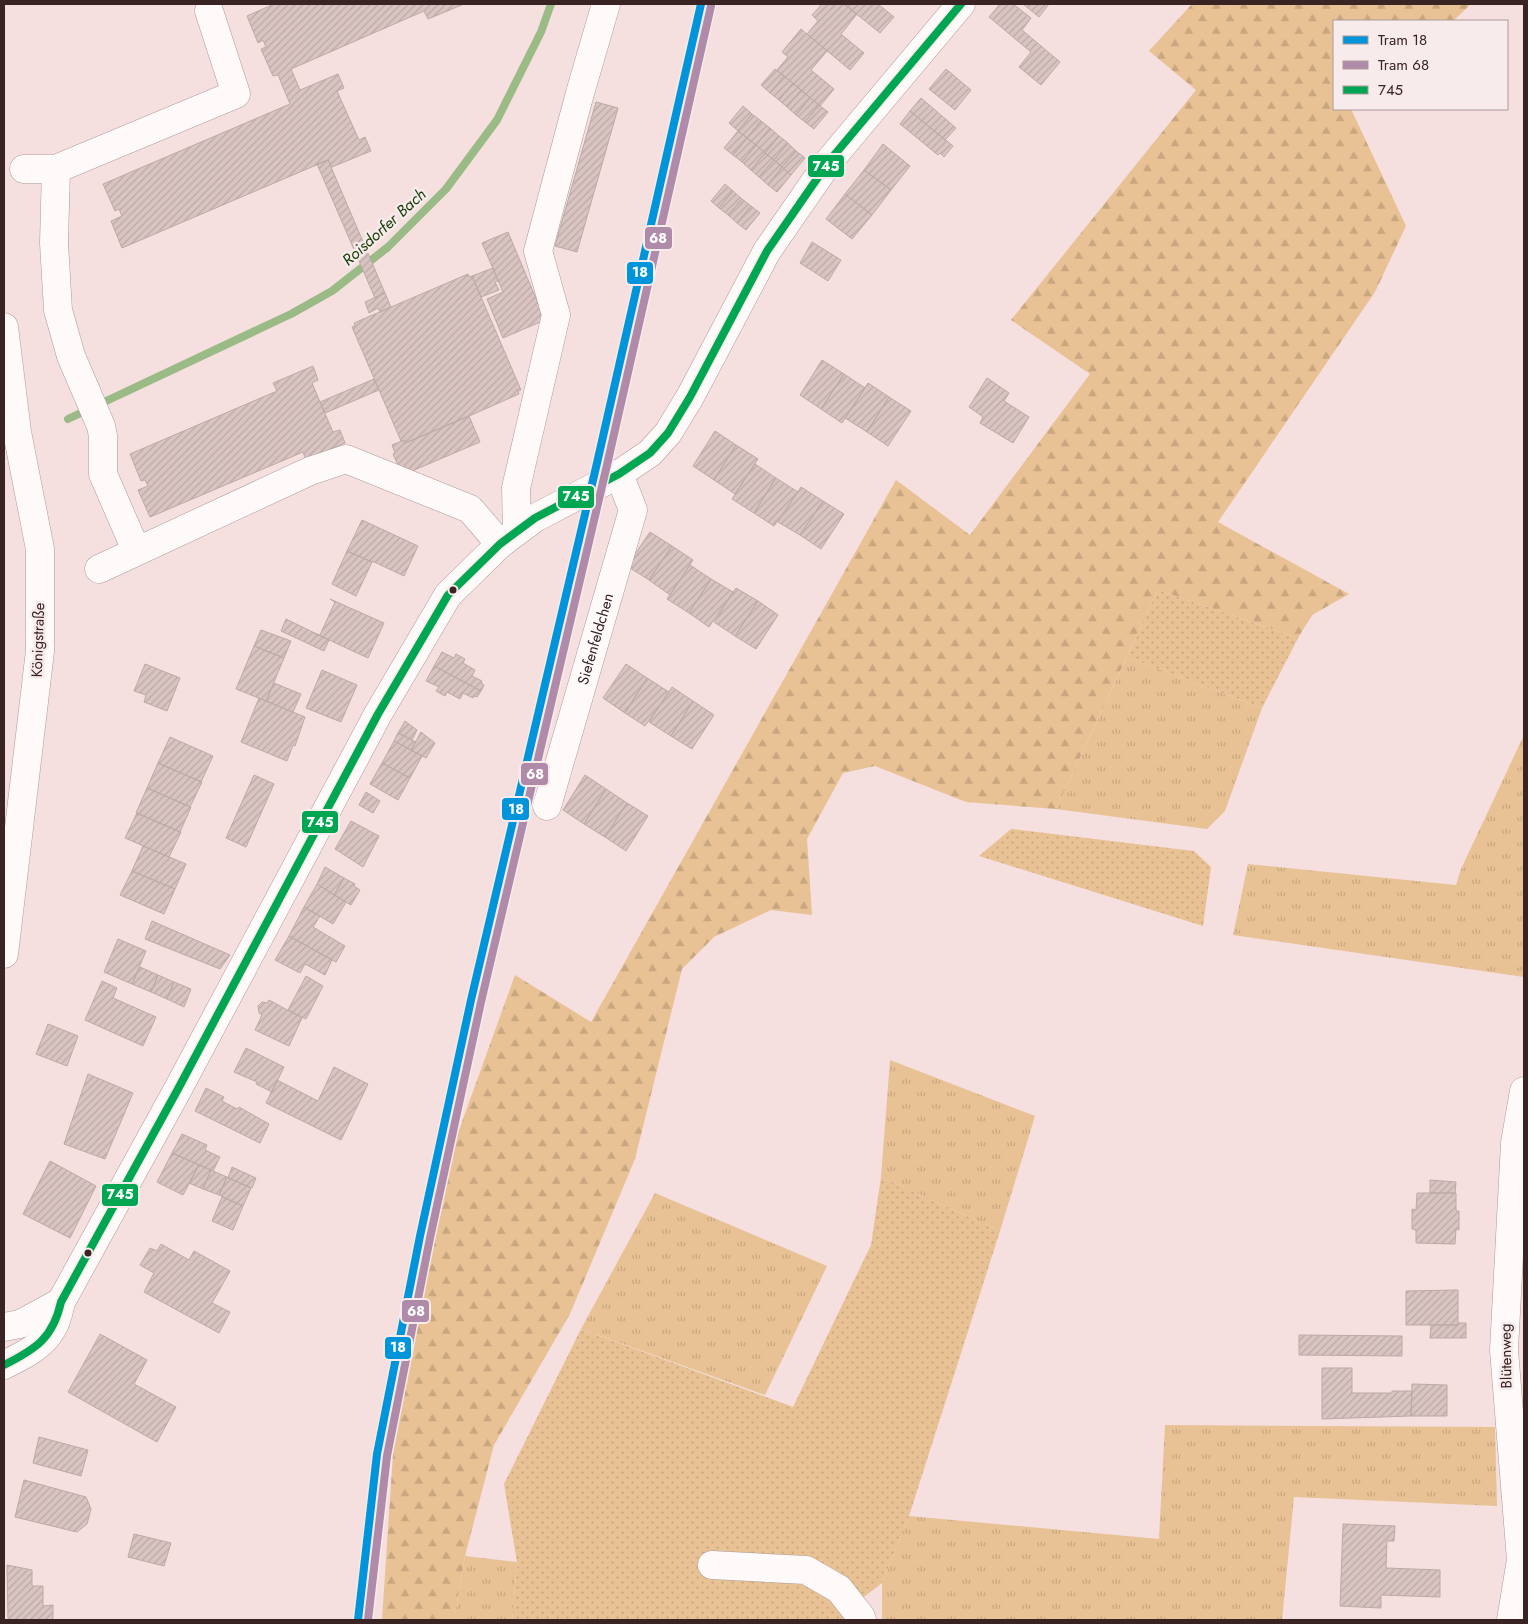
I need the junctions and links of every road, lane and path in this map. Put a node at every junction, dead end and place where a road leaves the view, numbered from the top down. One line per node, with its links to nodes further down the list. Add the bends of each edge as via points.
1 (606, 4): 8 (street, via 538,251 556,315 516,488)
2 (961, 4): 7 (street, via 830,160 767,251 690,397 668,432 650,453)
3 (209, 11): 5 (street, via 236,94)
4 (24, 169): 5 (street)
5 (56, 169): 9 (street, via 54,244 58,310 70,356 101,426 103,474)
6 (4, 327): 12 (street, Königstraße, via 17,432 40,549 40,651)
7 (619, 474): 8 (street, via 535,518); 11 (street, Siefenfeldchen, via 633,510)
8 (509, 538): 9 (street, via 470,509 346,459 310,470); 14 (street, via 448,595 378,714)
9 (136, 550): 10 (street)
10 (99, 569)
11 (547, 806)
12 (4, 954)
13 (1524, 1091): 19 (street, Blütenweg, via 1516,1143 1504,1350 1521,1560)
14 (62, 1302): 15 (street, via 20,1324); 16 (street, via 53,1328 41,1343)
15 (4, 1327)
16 (4, 1365)
17 (712, 1565): 18 (street, via 806,1570 839,1590)
18 (862, 1620)
19 (1511, 1620)

